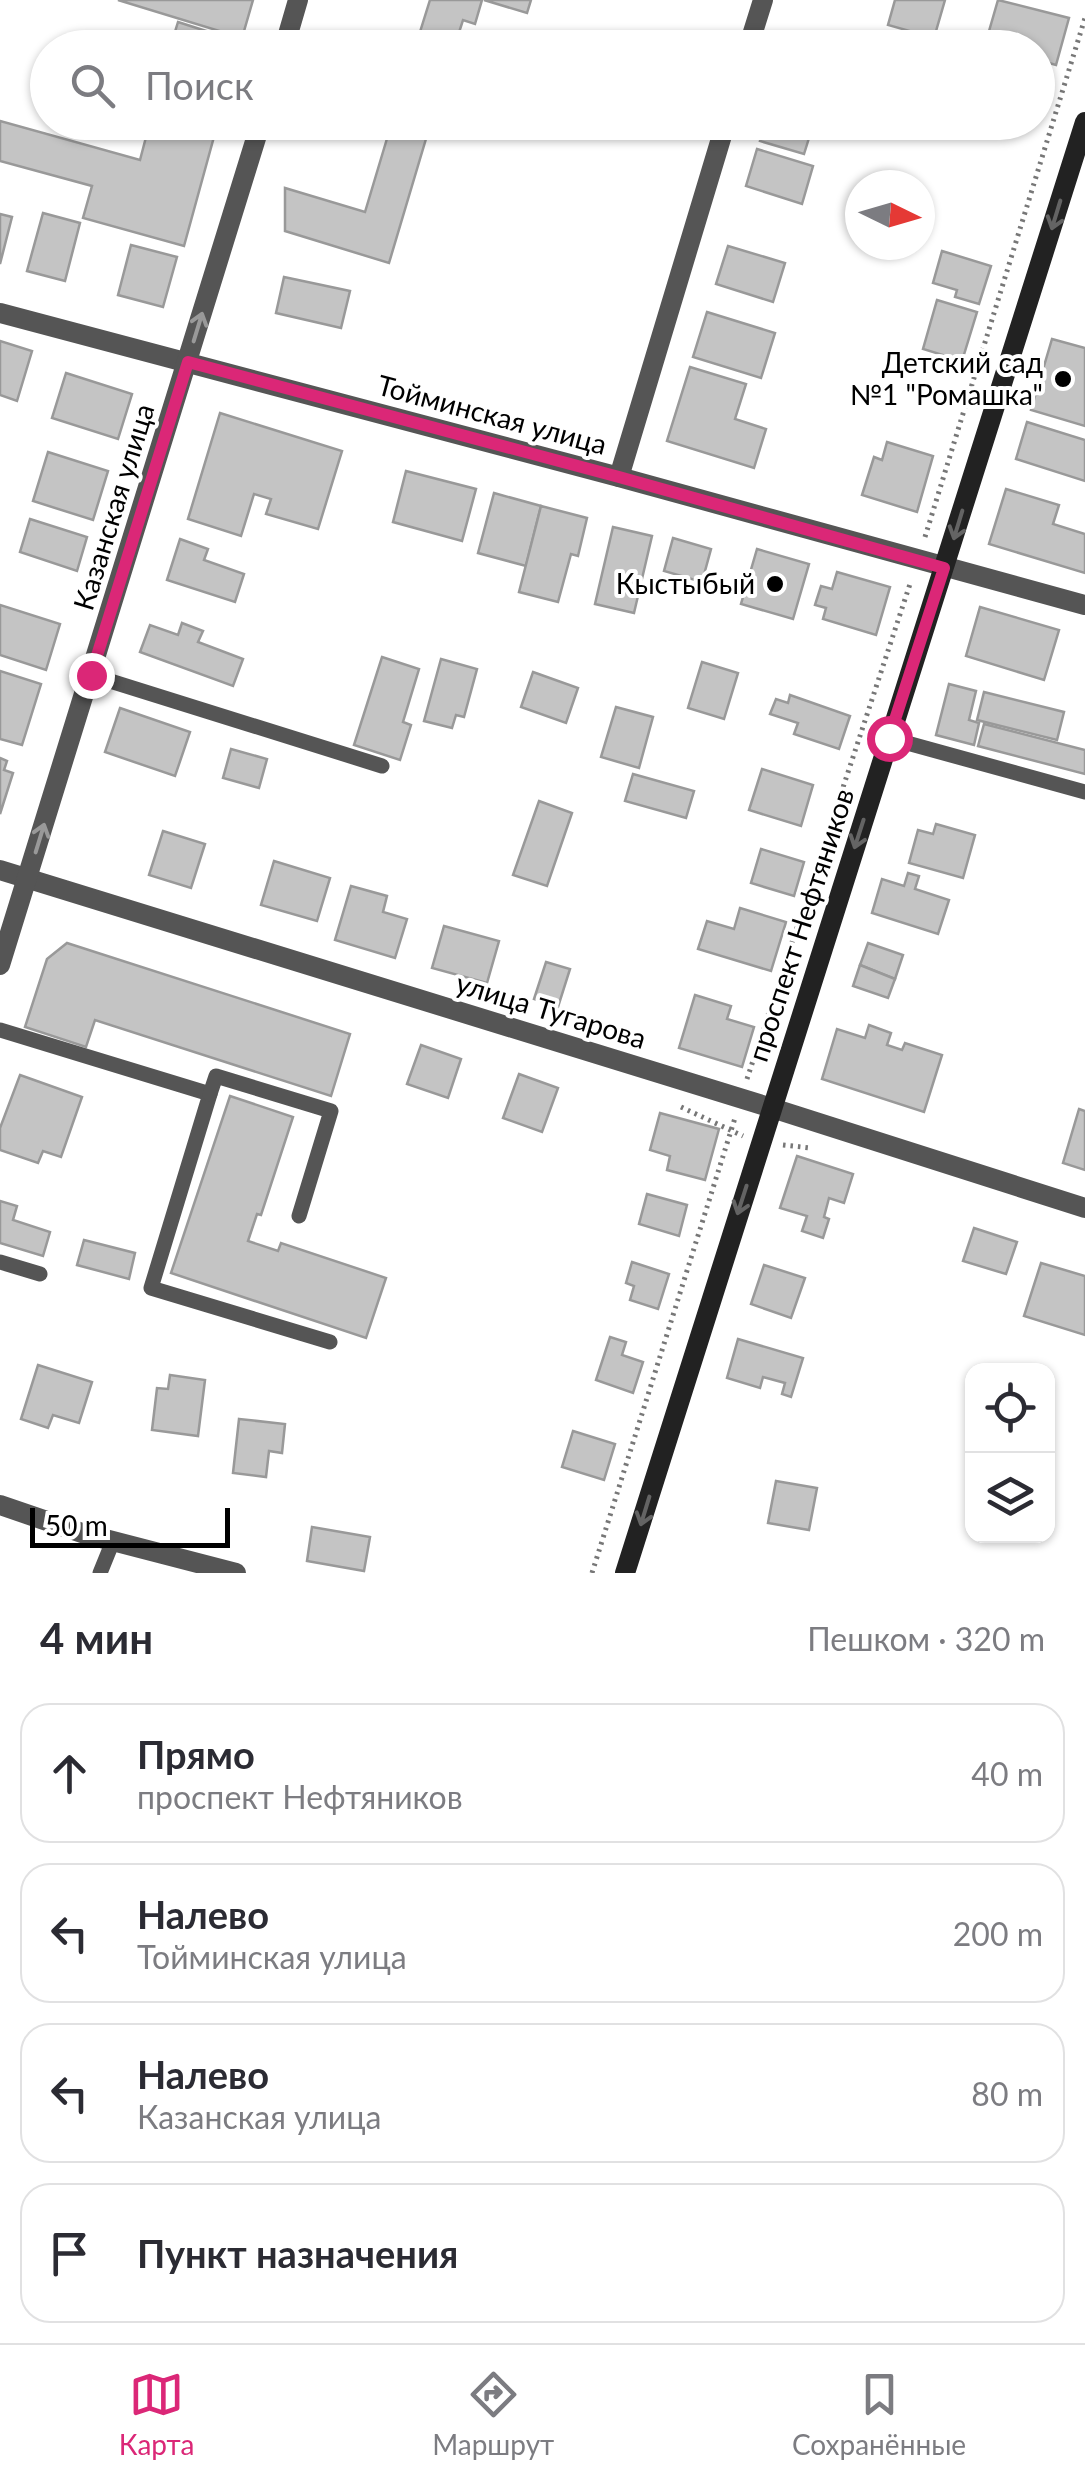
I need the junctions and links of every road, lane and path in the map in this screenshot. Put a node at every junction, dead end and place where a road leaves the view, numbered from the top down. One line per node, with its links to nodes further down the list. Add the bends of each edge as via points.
1 (298, 0): 4 (street)
2 (763, 0): 5 (street)
3 (1085, 18): 6 (path)
4 (289, 30)
5 (754, 30)
6 (1055, 115)
7 (1085, 122): 15 (main road, проспект Нефтяников, one-way to 15)
8 (256, 140): 12 (street, Казанская улица, one-way to 8)
9 (721, 140): 13 (street)
10 (1047, 140): 14 (path)
11 (0, 313): 12 (street, Тойминская улица)
12 (188, 362): 13 (street, Тойминская улица); 17 (street, Казанская улица)
13 (619, 477): 14 (street, Тойминская улица)
14 (917, 561): 15 (street, Тойминская улица); 26 (path)
15 (944, 568): 16 (street, Тойминская улица); 18 (main road, проспект Нефтяников)
16 (1085, 605)
17 (91, 675): 19 (lane); 22 (street, Казанская улица, one-way to 17)
18 (889, 738): 20 (lane); 27 (main road, проспект Нефтяников, one-way to 27)
19 (382, 766)
20 (1085, 792)
21 (0, 870): 22 (street, улица Тугарова)
22 (28, 879): 23 (street, Казанская улица); 26 (street, улица Тугарова)
23 (0, 965)
24 (0, 1030): 25 (lane)
25 (210, 1094): 29 (lane, via 216,1076 331,1111); 32 (lane, via 151,1288)
26 (741, 1098): 27 (street, улица Тугарова); 37 (path)
27 (772, 1108): 28 (street, улица Тугарова); 38 (main road, проспект Нефтяников, one-way to 38)
28 (1085, 1208)
29 (299, 1216)
30 (0, 1262): 31 (lane)
31 (40, 1274)
32 (330, 1342)
33 (0, 1505): 34 (street)
34 (113, 1541): 35 (lane); 36 (street)
35 (100, 1573)
36 (236, 1573)
37 (592, 1573)
38 (625, 1573)

